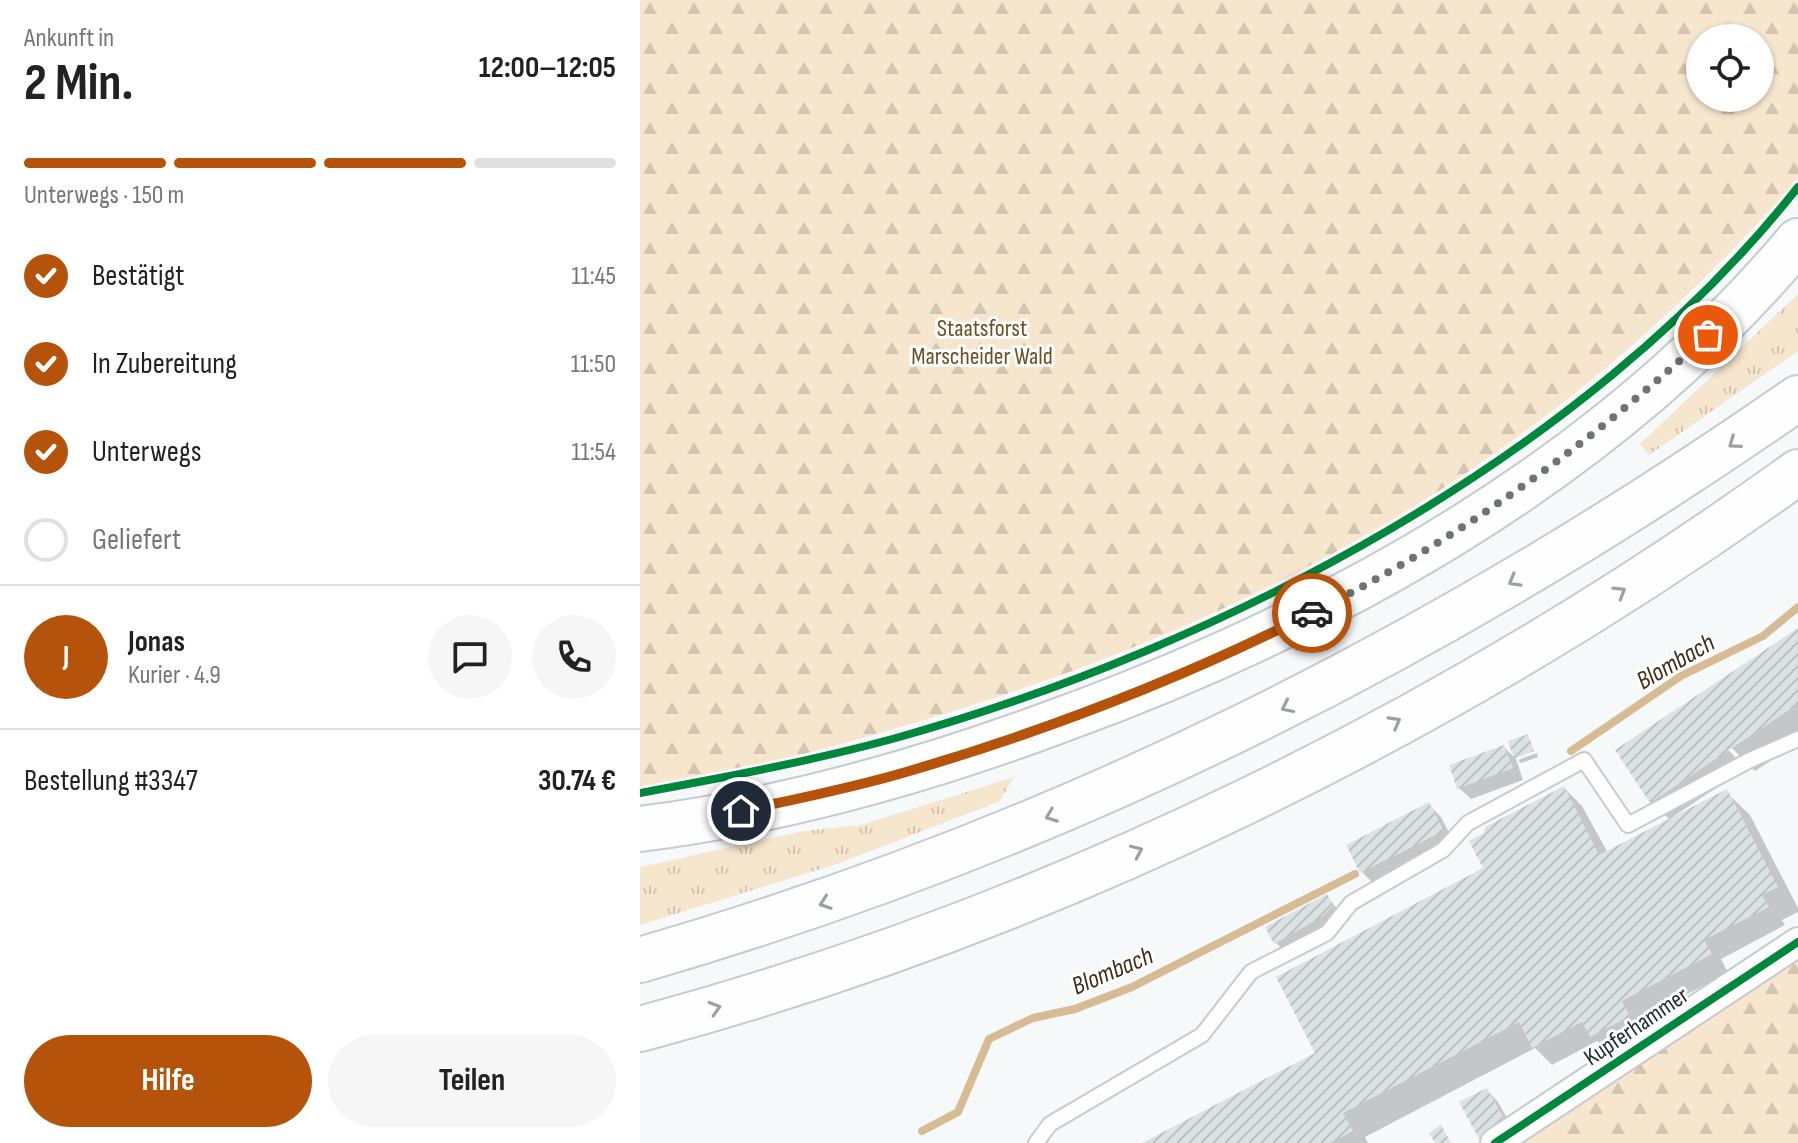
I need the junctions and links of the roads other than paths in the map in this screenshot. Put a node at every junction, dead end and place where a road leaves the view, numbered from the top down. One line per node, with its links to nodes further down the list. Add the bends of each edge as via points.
1 (1798, 241): 5 (main road, via 1727,317 1591,437 1502,502 1352,593 1198,666 1024,734 903,773)
2 (1798, 398): 7 (main road, one-way to 7, via 1596,533 1291,705 1072,808 899,877)
3 (1798, 472): 8 (main road, one-way to 3, via 818,977 1182,831 1435,701 1630,585)
4 (1798, 739): 9 (lane, via 1628,825 1584,760 1468,823 1443,850 1351,903 1327,933 1251,972 1202,1035 1050,1124)
5 (640, 829)
6 (1798, 942): 10 (street, Kupferhammer)
7 (640, 960)
8 (640, 1029)
9 (1036, 1143)
10 (1495, 1143)

